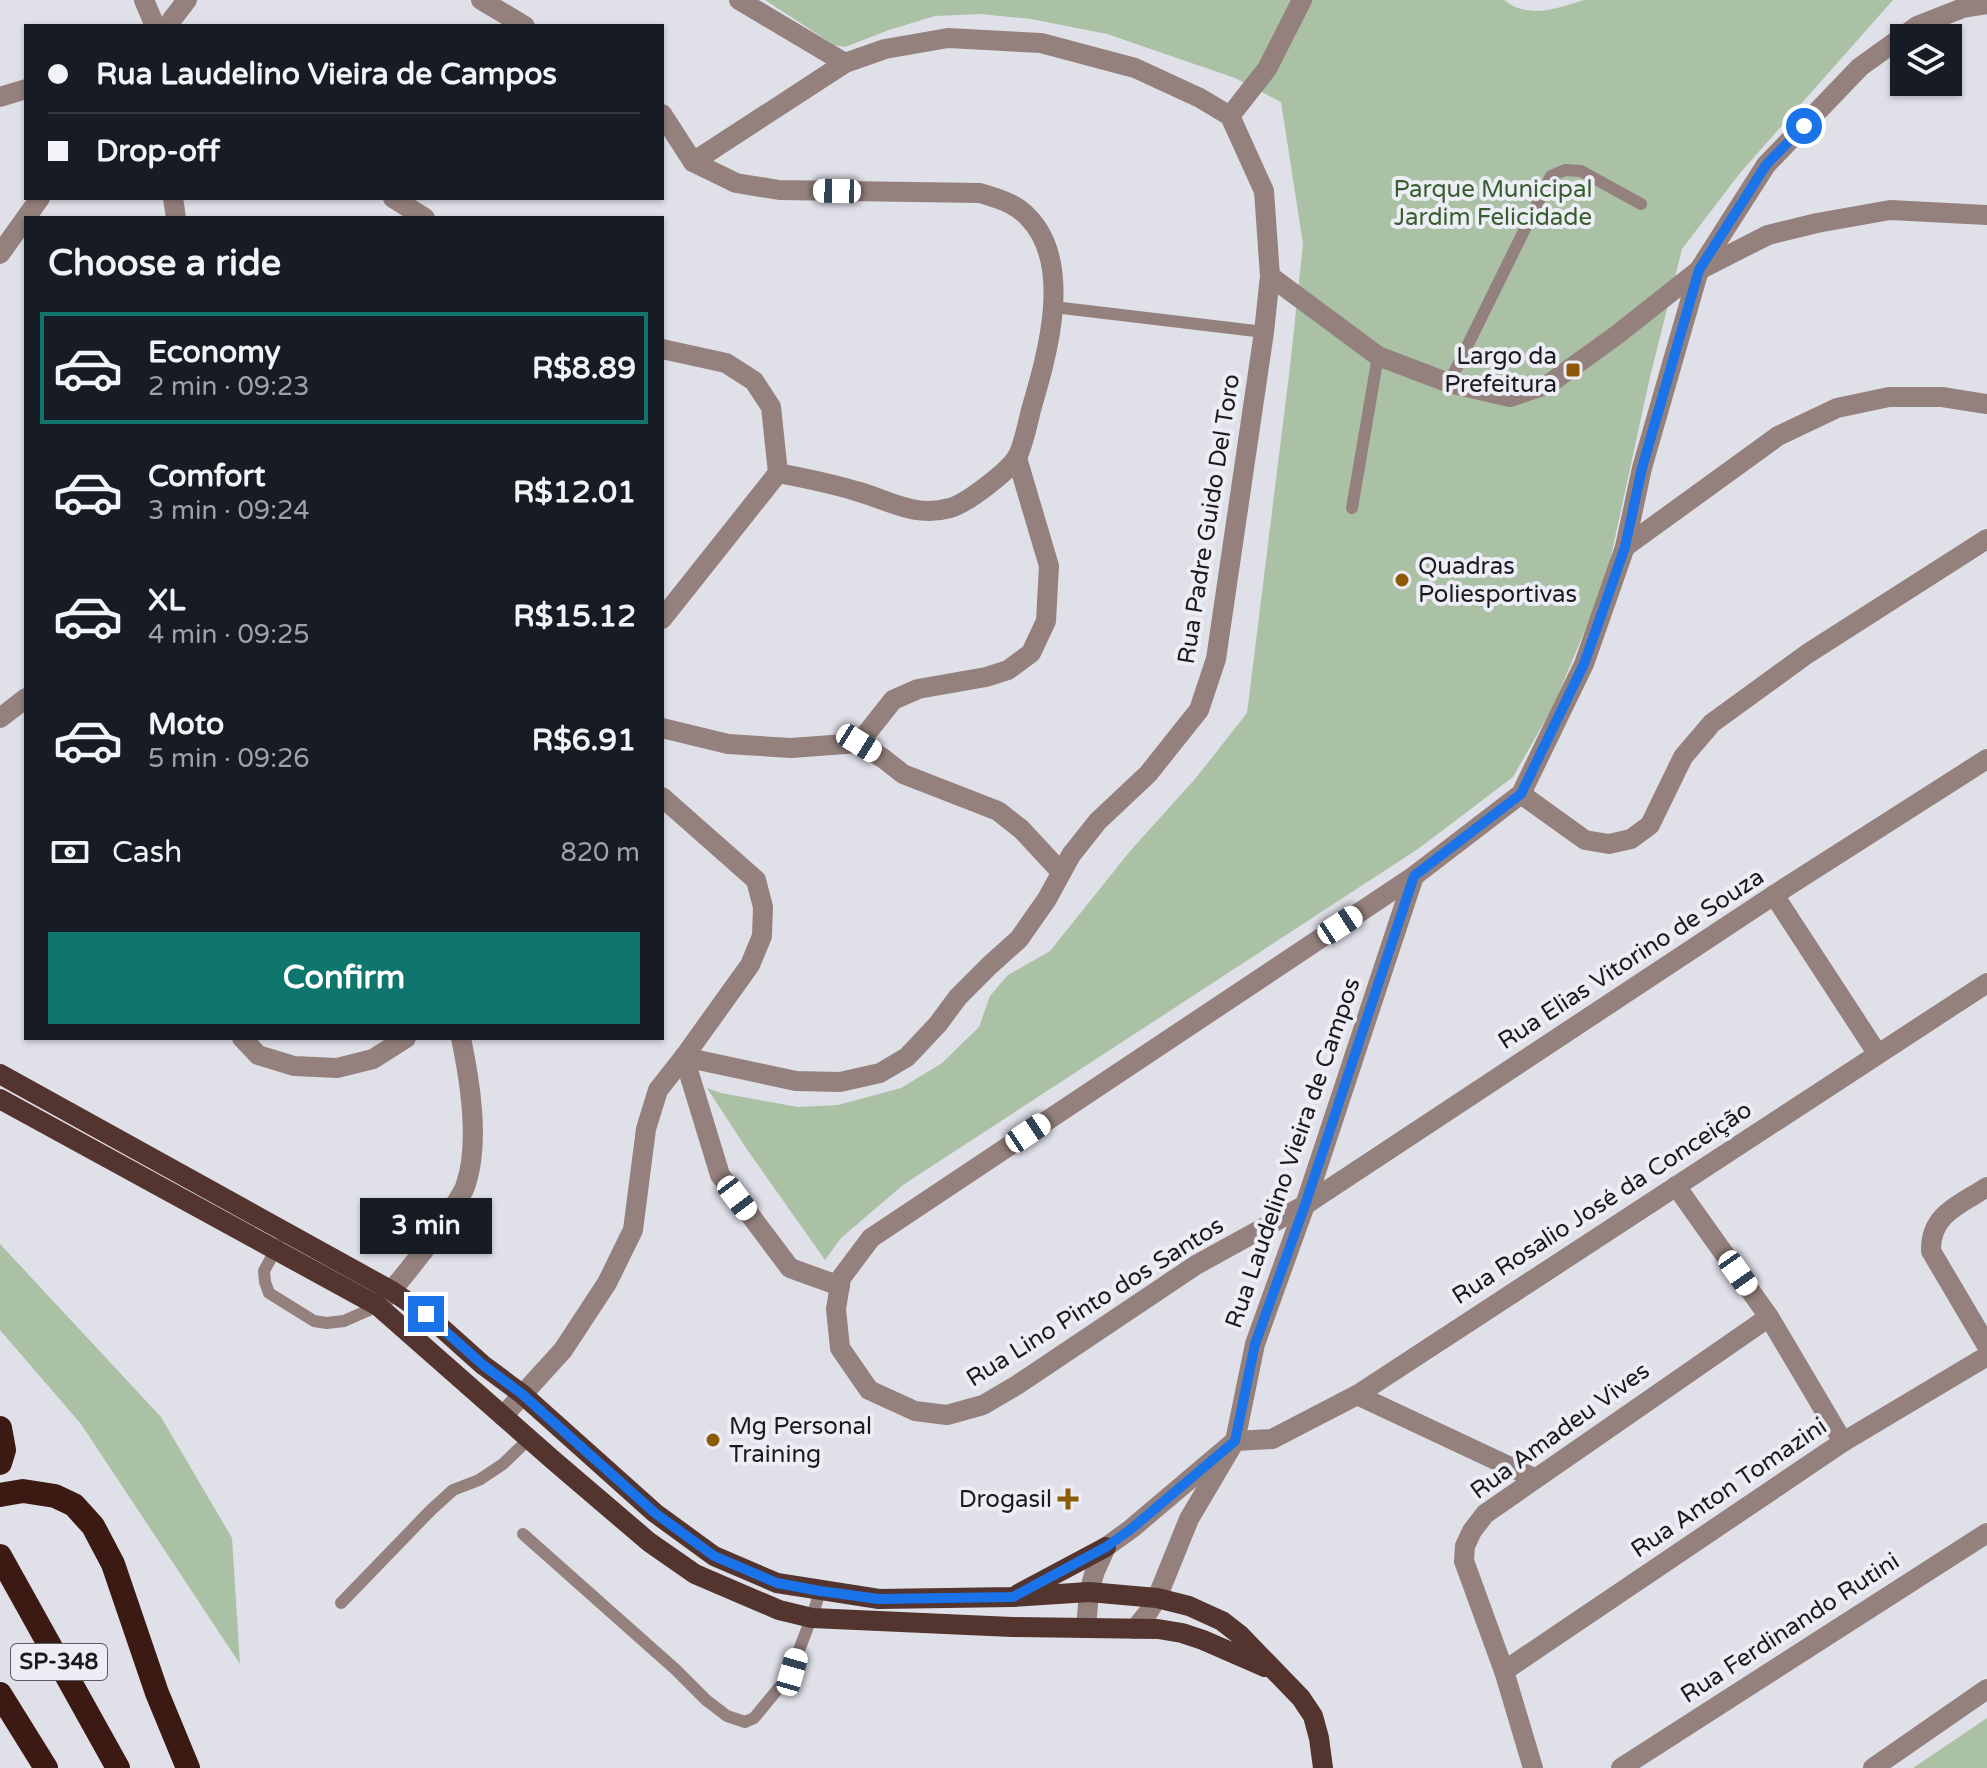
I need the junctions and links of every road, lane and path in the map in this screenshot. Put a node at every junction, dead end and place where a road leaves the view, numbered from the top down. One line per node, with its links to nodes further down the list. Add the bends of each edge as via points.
1 (144, 0): 7 (street)
2 (187, 0): 8 (street)
3 (481, 0): 9 (street)
4 (739, 0): 10 (street)
5 (1302, 0): 13 (street, via 1267,69)
6 (1987, 4): 22 (street, via 1917,26 1860,67 1766,165)
7 (154, 24)
8 (169, 24)
9 (522, 24)
10 (845, 63): 13 (street, via 885,49 948,38 1041,43 1135,68); 15 (street)
11 (24, 90): 12 (street)
12 (0, 97)
13 (1230, 116): 23 (street, Rua Padre Guido Del Toro, via 1264,191)
14 (664, 117): 15 (street)
15 (693, 162): 24 (street, via 736,183 779,190 980,193 1011,202 1030,218 1046,244)
16 (396, 200): 19 (street)
17 (1641, 204): 28 (lane, via 1581,171 1551,176)
18 (1987, 215): 22 (street, via 1890,210 1817,223 1768,235)
19 (422, 216)
20 (24, 220): 21 (street)
21 (0, 254)
22 (1699, 270): 28 (street, via 1549,384 1510,397); 34 (street)
23 (1270, 276): 25 (street, Rua Padre Guido Del Toro); 27 (street)
24 (1054, 307): 25 (lane); 30 (street, via 1043,370)
25 (1264, 332): 43 (street, Rua Padre Guido Del Toro, via 1216,659 1199,710 1148,774 1098,821)
26 (664, 349): 31 (street, via 726,363 754,381 771,407)
27 (1378, 356): 28 (street); 32 (lane)
28 (1449, 383)
29 (1987, 404): 34 (street, via 1889,397 1837,408 1778,436)
30 (1017, 458): 31 (street, via 987,487 954,507 931,512); 39 (street, via 1049,566 1046,621 1031,653 1008,670 918,689 893,700)
31 (778, 473): 35 (street)
32 (1352, 508)
33 (1987, 539): 41 (street, via 1807,654 1712,723 1683,757 1650,825 1631,839 1609,844 1585,840)
34 (1625, 547): 41 (street, via 1584,664)
35 (664, 616)
36 (24, 700): 37 (street)
37 (0, 718)
38 (664, 728): 39 (street, via 728,744 791,748)
39 (859, 743): 43 (street, via 903,774 998,811)
40 (1987, 759): 45 (street, Rua Elias Vitorino de Souza)
41 (1521, 794): 44 (street)
42 (664, 799): 51 (street, via 756,880 763,907 762,936 750,965)
43 (1061, 872): 51 (street, Rua Padre Guido Del Toro, via 1019,939 958,997 907,1057 880,1073 840,1082 796,1081)
44 (1414, 876): 56 (street, Rua Laudelino Vieira de Campos); 59 (street, Rua Lino Pinto dos Santos, via 871,1238)
45 (1774, 895): 50 (street); 56 (street, Rua Elias Vitorino de Souza)
46 (1987, 983): 50 (street, Rua Rosalio José da Conceição)
47 (244, 1040): 48 (street, via 258,1055 294,1066 337,1068 373,1059)
48 (403, 1040)
49 (461, 1040): 60 (street, via 474,1121 466,1185 441,1228)
50 (1877, 1053): 54 (street, Rua Rosalio José da Conceição)
51 (684, 1057): 59 (street, via 720,1175 790,1268); 64 (street, via 658,1090 646,1129 627,1243 563,1350)
52 (0, 1074): 57 (main road)
53 (0, 1099): 58 (main road)
54 (1676, 1186): 61 (street); 65 (street, Rua Rosalio José da Conceição)
55 (1987, 1187): 62 (street, via 1943,1216 1931,1236 1931,1251)
56 (1305, 1205): 59 (street, Rua Lino Pinto dos Santos, via 1196,1265 983,1405 947,1415 915,1411 869,1390 840,1348); 69 (street, Rua Laudelino Vieira de Campos, via 1255,1344)
57 (286, 1231): 58 (lane); 60 (main road)
58 (275, 1250): 60 (main road); 60 (lane, via 264,1271 269,1293 314,1321 344,1321)
59 (840, 1286)
60 (385, 1298): 64 (main road, via 426,1314); 66 (main road)
61 (1769, 1317): 70 (street); 72 (street, Rua Amadeu Vives)
62 (1987, 1346)
63 (1987, 1356): 70 (street, Rua Anton Tomazini)
64 (522, 1394): 66 (street); 78 (main road, via 655,1513 714,1556 777,1583)
65 (1357, 1395): 69 (street, Rua Rosalio José da Conceição, via 1272,1439); 72 (street)
66 (503, 1416): 68 (main road)
67 (0, 1428): 71 (highway)
68 (529, 1439): 82 (lane, via 503,1464 453,1490); 83 (main road, via 649,1542 695,1574 779,1610)
69 (1235, 1441): 76 (street); 81 (street, via 1189,1519)
70 (1843, 1442): 86 (street, Rua Anton Tomazini)
71 (0, 1463)
72 (1534, 1478): 86 (street, Rua Amadeu Vives, via 1485,1514 1465,1546 1464,1561)
73 (0, 1495): 92 (highway, via 23,1491 55,1496 74,1505 93,1526 113,1564)
74 (1987, 1533): 95 (street, Rua Ferdinando Rutini)
75 (523, 1534): 83 (lane, via 706,1700 745,1722 790,1677)
76 (1106, 1547): 79 (street); 80 (main road)
77 (0, 1556): 91 (highway, SP-348)
78 (820, 1591): 80 (main road, via 879,1599); 83 (lane)
79 (1089, 1592): 80 (main road); 81 (main road); 84 (street)
80 (1013, 1597)
81 (1157, 1598): 85 (street); 87 (main road, via 1222,1621)
82 (341, 1603)
83 (812, 1618): 84 (main road)
84 (1086, 1628): 85 (main road)
85 (1135, 1629): 87 (main road, via 1182,1633)
86 (1504, 1671): 94 (street, Rua Amadeu Vives)
87 (1277, 1672): 93 (main road, via 1313,1716)
88 (1987, 1689): 96 (street)
89 (0, 1694): 90 (highway, SP-348)
90 (46, 1768)
91 (118, 1768)
92 (188, 1768)
93 (1323, 1768)
94 (1533, 1768)
95 (1621, 1768)
96 (1873, 1768)

